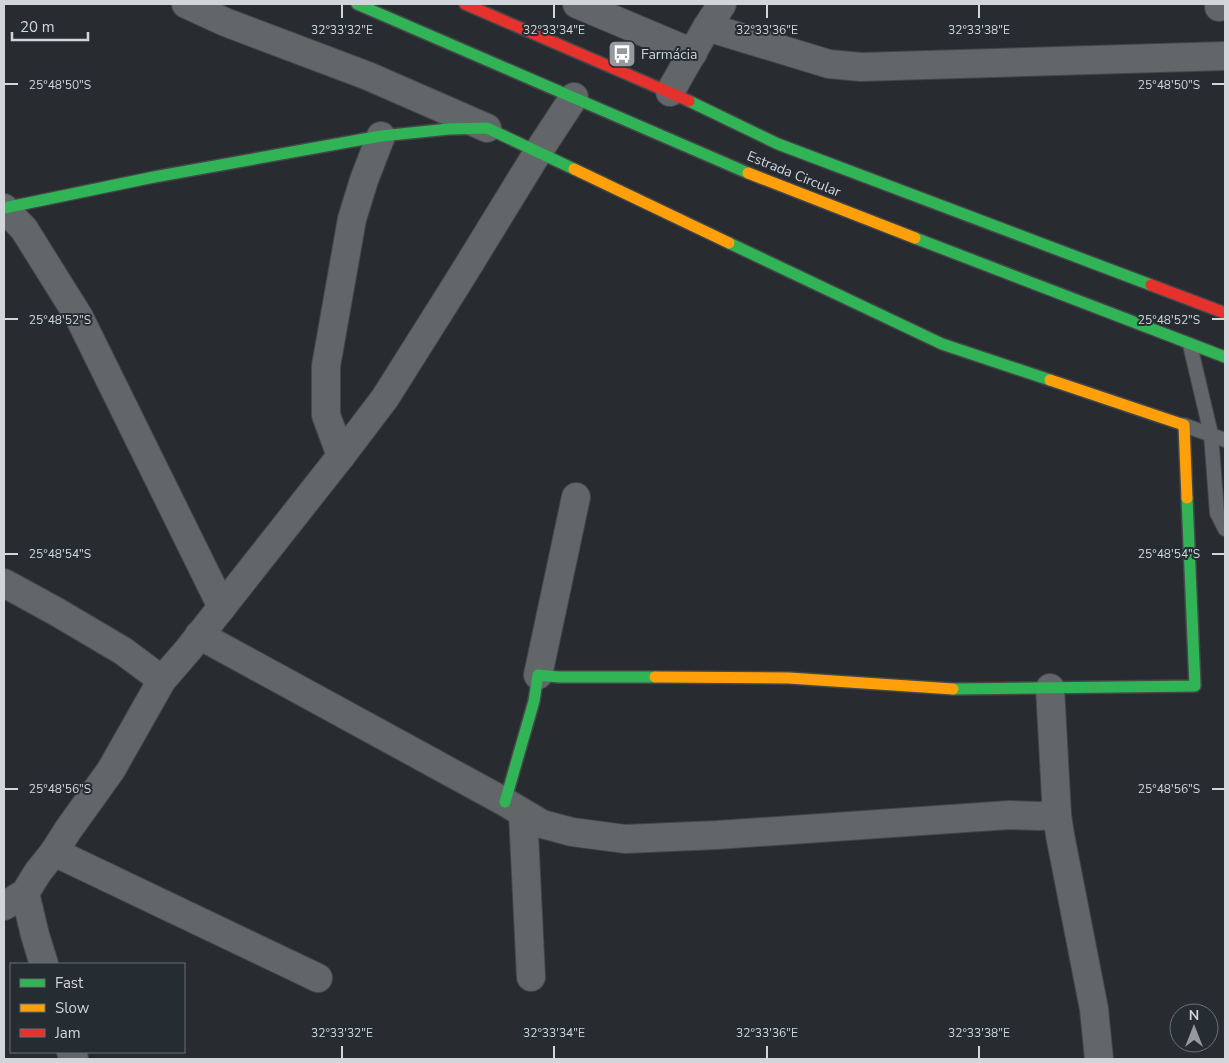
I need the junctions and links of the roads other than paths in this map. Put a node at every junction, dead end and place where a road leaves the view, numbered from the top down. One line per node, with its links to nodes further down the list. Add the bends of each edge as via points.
1 (186, 4): 11 (street, via 368,76)
2 (357, 4): 10 (street, Estrada Circular)
3 (465, 4): 9 (street, Estrada Circular)
4 (577, 4): 7 (street)
5 (722, 4): 6 (street)
6 (707, 28): 7 (street); 8 (street, via 829,64 861,67)
7 (693, 53): 9 (street)
8 (1225, 56)
9 (670, 92): 15 (street, Estrada Circular, via 778,144)
10 (574, 97): 13 (street); 16 (street, Estrada Circular, via 769,182)
11 (487, 128): 12 (street); 13 (street)
12 (381, 136): 14 (street); 21 (street, via 352,219 326,366 326,415)
13 (538, 152): 18 (street, via 942,344); 21 (street, via 390,390)
14 (4, 208): 25 (street, via 24,229 79,317)
15 (1225, 313)
16 (1190, 345): 17 (street, Estrada Circular); 19 (lane)
17 (1225, 357)
18 (1184, 425): 19 (lane); 29 (street, via 1194,686)
19 (1211, 434): 20 (lane); 23 (lane, via 1217,513)
20 (1225, 440)
21 (341, 456): 25 (street)
22 (576, 497): 27 (street)
23 (1225, 529)
24 (4, 583): 28 (street, via 123,651)
25 (222, 607): 26 (street)
26 (199, 635): 28 (street); 30 (street)
27 (538, 675): 29 (street, via 789,678 947,689); 30 (street)
28 (162, 680): 32 (street, via 111,770)
29 (1050, 688): 31 (street)
30 (514, 807): 31 (street, via 542,824 572,832 625,839); 35 (street)
31 (1057, 815): 37 (street, via 1094,1009)
32 (54, 852): 33 (street, via 38,872); 36 (street)
33 (11, 894): 34 (street, via 35,935)
34 (44, 963)
35 (531, 977)
36 (318, 978)
37 (1099, 1059)

